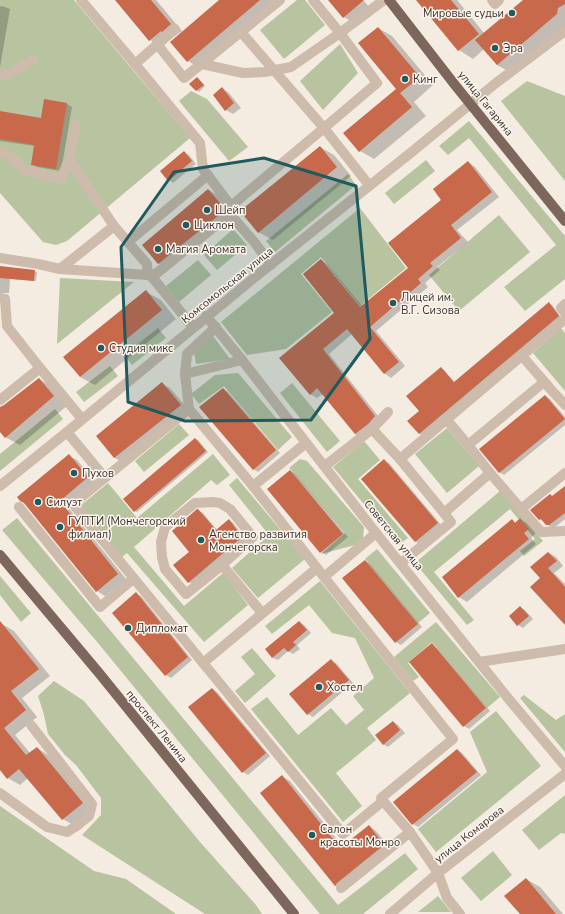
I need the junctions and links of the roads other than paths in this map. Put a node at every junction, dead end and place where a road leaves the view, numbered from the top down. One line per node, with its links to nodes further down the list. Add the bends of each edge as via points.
1 (81, 0): 14 (street)
2 (280, 0): 10 (street)
3 (313, 0): 11 (street)
4 (384, 0): 11 (street)
5 (389, 0): 18 (main road, улица Гагарина)
6 (492, 0): 7 (street, via 495,4)
7 (499, 0)
8 (175, 29): 12 (street)
9 (565, 31): 18 (street, Комсомольская улица)
10 (241, 32): 15 (street); 16 (street)
11 (340, 34): 16 (street, via 292,67); 20 (street, via 377,83)
12 (157, 44): 14 (street); 15 (street, via 184,78)
13 (33, 60): 17 (street, via 5,76)
14 (135, 64): 23 (street, via 200,143 203,169)
15 (202, 64): 16 (street, via 243,73)
16 (274, 70): 20 (street)
17 (0, 75)
18 (471, 104): 24 (street, Комсомольская улица); 26 (main road, улица Гагарина)
19 (76, 124): 22 (street)
20 (324, 128): 24 (street); 25 (street)
21 (0, 152): 22 (street, via 11,157 24,170 61,179)
22 (69, 159): 27 (street)
23 (208, 175): 25 (street); 28 (street)
24 (370, 185): 30 (street, Комсомольская улица)
25 (231, 210): 30 (street); 32 (street)
26 (565, 221)
27 (114, 226): 28 (street); 31 (street)
28 (128, 242): 32 (street, via 147,264)
29 (0, 258): 31 (street)
30 (271, 265): 36 (street, Комсомольская улица)
31 (60, 269): 32 (street)
32 (150, 276): 39 (street)
33 (0, 298): 38 (street, via 5,299)
34 (565, 304): 35 (street, via 561,308)
35 (565, 313)
36 (206, 316): 39 (street, Комсомольская улица); 40 (street, Советская улица)
37 (565, 319): 41 (street)
38 (3, 326): 43 (street)
39 (193, 327): 50 (street, Комсомольская улица)
40 (216, 327): 42 (street, Советская улица); 44 (street, via 187,354)
41 (522, 356): 45 (street); 51 (street)
42 (242, 360): 44 (street); 54 (street, Советская улица)
43 (40, 368): 46 (street); 50 (street)
44 (186, 374): 48 (street)
45 (544, 382): 47 (street); 55 (street)
46 (0, 400)
47 (565, 405)
48 (189, 409): 60 (street); 62 (street)
49 (388, 412): 52 (street)
50 (82, 419): 53 (street, Комсомольская улица)
51 (447, 420): 55 (street); 56 (street)
52 (372, 429): 56 (street); 57 (street)
53 (67, 432): 60 (street); 61 (street, Комсомольская улица)
54 (306, 443): 57 (street, Советская улица); 62 (street)
55 (468, 445): 59 (street)
56 (400, 459): 65 (street)
57 (324, 466): 67 (street, Советская улица)
58 (565, 473): 64 (street)
59 (490, 474): 64 (street); 65 (street)
60 (105, 478): 73 (street, via 73,504)
61 (0, 486)
62 (253, 486): 71 (street)
63 (19, 507): 73 (street, via 100,607)
64 (521, 509): 66 (street, via 541,532)
65 (444, 513): 69 (street, via 451,522)
66 (565, 531)
67 (376, 533): 69 (street, Советская улица); 72 (street)
68 (0, 555): 86 (main road, проспект Ленина)
69 (401, 563): 76 (street, Советская улица)
70 (222, 565): 70 (street, via 186,594 165,569 161,542 166,527 195,503 220,503 230,509 253,537); 74 (street)
71 (317, 568): 72 (street); 74 (street)
72 (324, 577): 82 (street, via 453,739)
73 (133, 579): 77 (street)
74 (262, 613): 77 (street)
75 (565, 649): 76 (street)
76 (480, 662): 79 (street, Советская улица)
77 (203, 663): 82 (street, via 343,834)
78 (30, 725): 81 (street, via 92,804 89,816 67,832 47,827)
79 (565, 766)
80 (565, 774): 84 (street, улица Комарова)
81 (0, 793)
82 (380, 797): 83 (street)
83 (410, 832): 84 (street); 85 (street)
84 (438, 873): 87 (street, улица Комарова); 88 (street, via 447,898)
85 (341, 888)
86 (294, 914)
87 (390, 914)
88 (460, 914)

